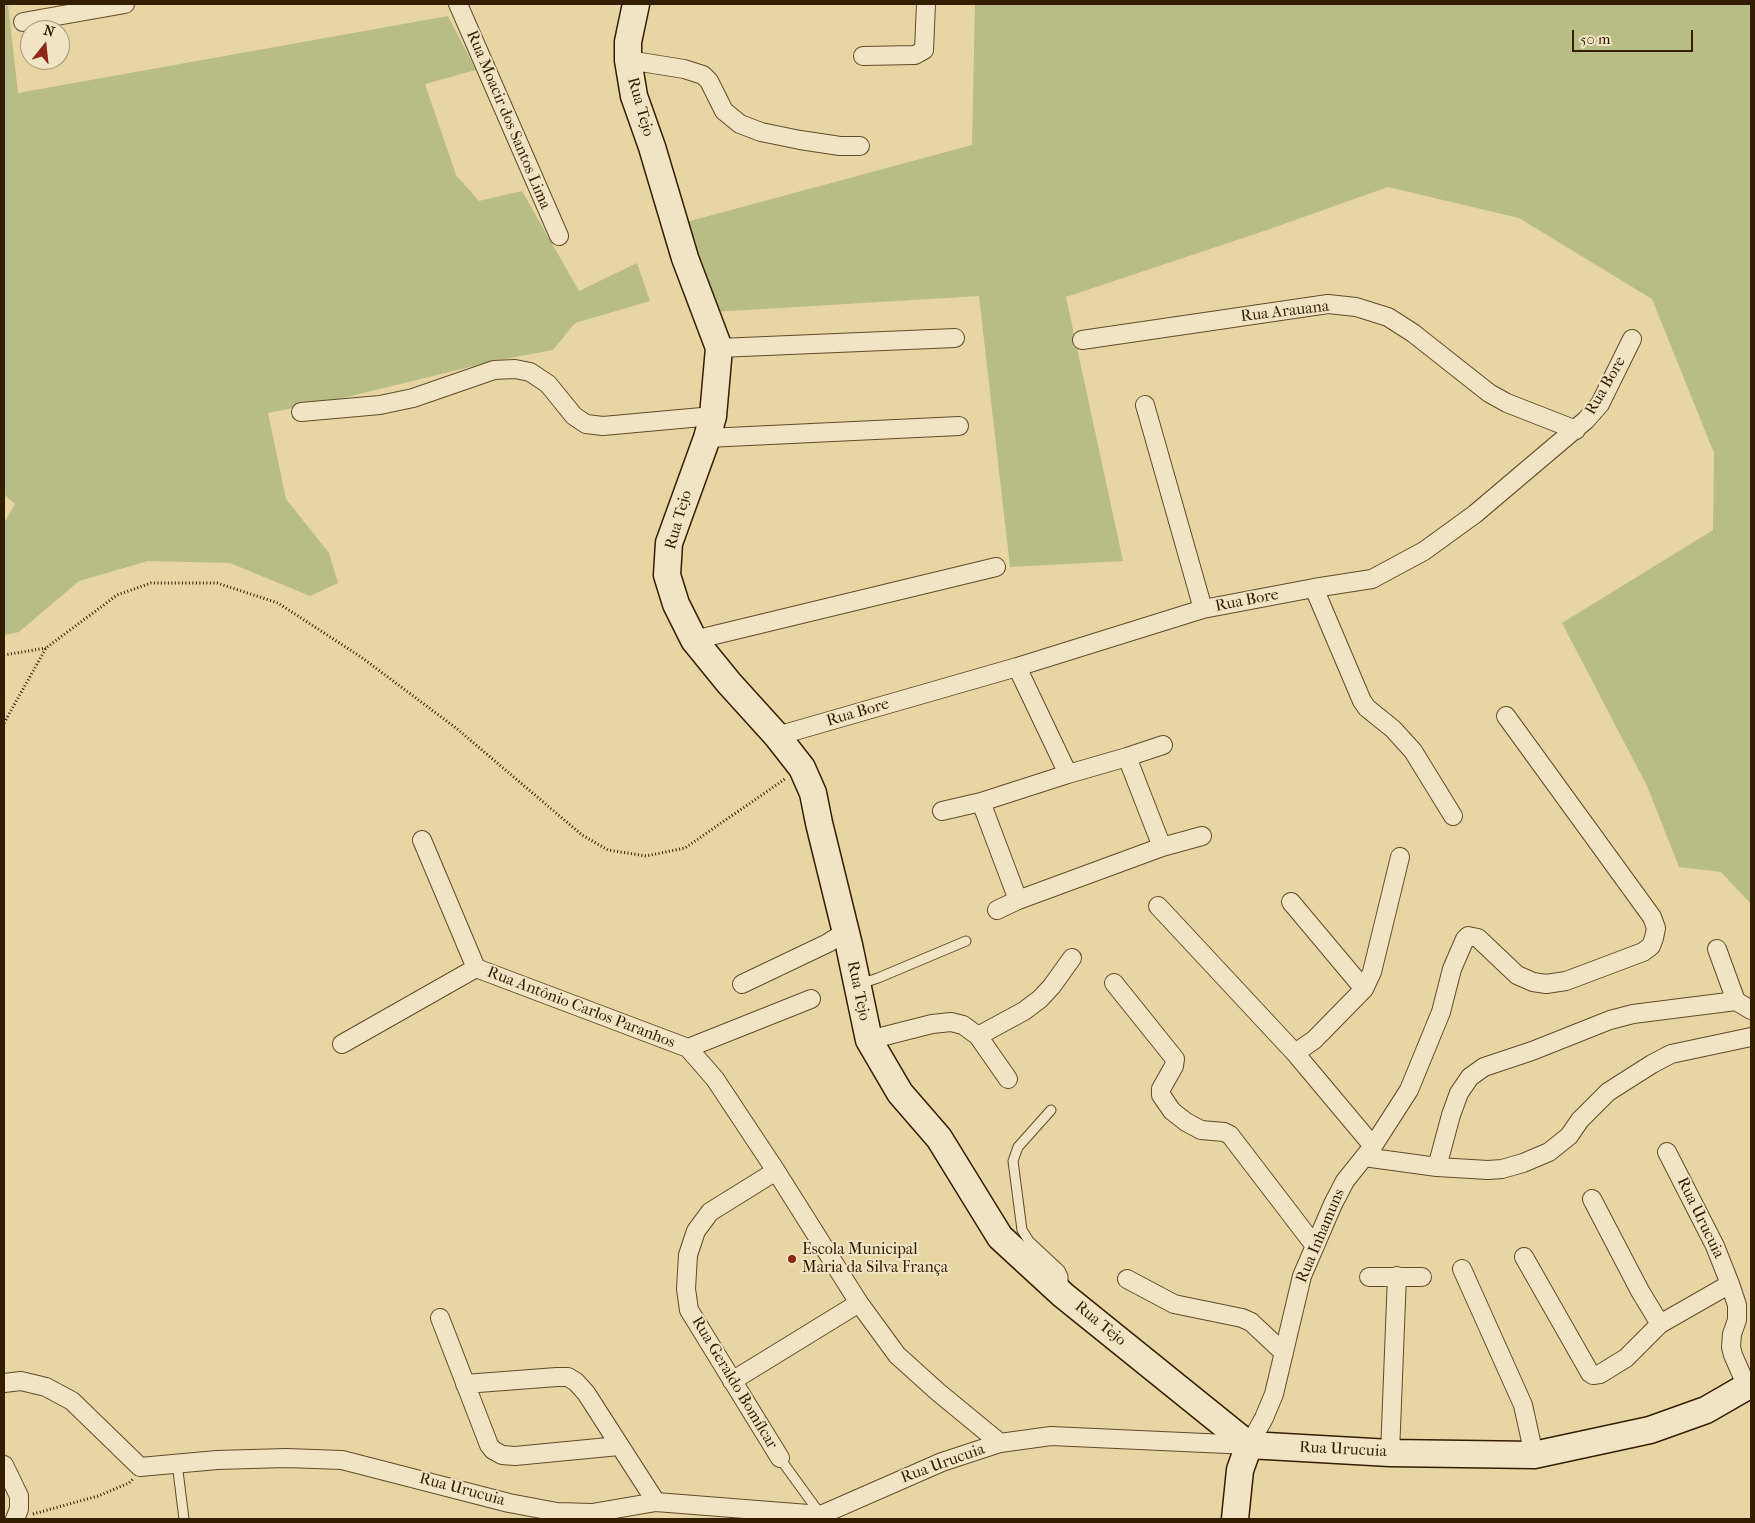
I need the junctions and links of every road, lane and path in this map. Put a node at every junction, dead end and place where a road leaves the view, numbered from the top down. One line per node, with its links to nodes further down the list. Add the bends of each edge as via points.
1 (125, 4): 5 (street)
2 (458, 4): 9 (street, Rua Moacir dos Santos Lima)
3 (636, 4): 7 (street, Rua Tejo, via 628,42)
4 (926, 4): 6 (street, via 924,50 915,55)
5 (34, 20)
6 (863, 56)
7 (628, 60): 8 (street, via 703,75 724,110 740,124 800,140); 13 (street, Rua Tejo, via 634,96 685,258)
8 (860, 146)
9 (559, 236)
10 (955, 338): 13 (street)
11 (1632, 339): 18 (street, Rua Bore, via 1600,404)
12 (1082, 340): 18 (street, Rua Arauana, via 1328,304 1356,306 1388,317 1413,333 1489,393)
13 (719, 348): 17 (street, Rua Tejo)
14 (1145, 405): 21 (street)
15 (301, 412): 17 (street, via 380,405 413,398 494,370 515,368 530,372 548,384 574,416 586,424)
16 (959, 426): 17 (street)
17 (710, 427): 22 (street, Rua Tejo, via 669,543 667,575 676,604)
18 (1576, 430): 20 (street, Rua Bore, via 1475,514 1424,551 1372,579)
19 (996, 567): 22 (street)
20 (1314, 588): 21 (street, Rua Bore); 35 (street, via 1362,701 1413,751)
21 (1203, 609): 25 (street, Rua Bore)
22 (694, 640): 28 (street, Rua Tejo)
23 (46, 648): 24 (path); 27 (path); 31 (path, via 117,595 151,583 217,583 278,603 361,657 456,728 582,835 608,850 646,856 685,848)
24 (4, 655)
25 (1017, 667): 28 (street, Rua Bore); 32 (street)
26 (1506, 716): 64 (street, Rua Inhamuns, via 1652,917 1656,928 1654,938 1651,946 1643,952 1566,981 1546,984 1517,975 1478,938 1468,936 1452,969 1442,1012 1409,1090)
27 (4, 722)
28 (778, 736): 31 (street, Rua Tejo)
29 (1162, 745): 30 (street)
30 (1128, 757): 32 (street); 38 (street)
31 (802, 768): 44 (street, Rua Tejo, via 813,793)
32 (1068, 774): 33 (street)
33 (981, 802): 34 (street); 40 (street)
34 (942, 811)
35 (1453, 816)
36 (1202, 836): 38 (street)
37 (422, 840): 48 (street)
38 (1162, 847): 40 (street)
39 (1400, 857): 52 (street, via 1372,972)
40 (1018, 900): 43 (street)
41 (1291, 902): 52 (street)
42 (1158, 906): 61 (street)
43 (996, 910)
44 (845, 932): 50 (street); 51 (street, Rua Tejo)
45 (966, 941): 51 (lane)
46 (1717, 949): 54 (street)
47 (1072, 958): 56 (street, via 1040,999 1024,1012)
48 (476, 968): 59 (street); 60 (street, Rua Antônio Carlos Paranhos)
49 (1114, 983): 69 (street, via 1173,1055 1174,1066 1161,1089 1161,1095 1172,1112 1201,1130 1230,1135)
50 (742, 984)
51 (857, 985): 58 (street, Rua Tejo)
52 (1364, 989): 61 (street, via 1314,1040)
53 (811, 999): 60 (street)
54 (1736, 1001): 55 (street); 66 (street, via 1633,1014 1610,1020 1484,1067 1459,1093)
55 (1751, 1010)
56 (978, 1036): 58 (street, via 963,1025 951,1022); 62 (street)
57 (1751, 1037): 66 (street, via 1671,1054 1652,1064 1608,1092 1569,1136 1549,1152 1523,1163 1488,1170)
58 (869, 1040): 77 (street, Rua Tejo, via 900,1093 939,1138 1000,1237)
59 (342, 1044)
60 (688, 1048): 67 (street, Rua Antônio Carlos Paranhos, via 715,1078)
61 (1295, 1053): 64 (street)
62 (1008, 1079)
63 (1051, 1110): 77 (lane, via 1018,1147 1013,1162 1022,1230 1029,1241 1060,1270)
64 (1369, 1151): 66 (street); 69 (street, Rua Inhamuns, via 1345,1181)
65 (1667, 1152): 76 (street, Rua Urucuia, via 1715,1246)
66 (1437, 1167)
67 (776, 1171): 78 (street, Rua Antônio Carlos Paranhos); 82 (street, Rua Geraldo Bomílcar, via 710,1212 696,1231 688,1255 686,1289 689,1310)
68 (1592, 1199): 80 (street)
69 (1315, 1246): 81 (street, Rua Inhamuns, via 1302,1276)
70 (1524, 1257): 80 (street, via 1593,1375 1626,1358)
71 (1462, 1269): 90 (street, via 1523,1405)
72 (1397, 1276): 73 (street); 74 (street); 89 (street)
73 (1369, 1277)
74 (1422, 1277)
75 (1127, 1279): 81 (street, via 1174,1304 1251,1322)
76 (1730, 1284): 80 (street); 85 (street, Rua Urucuia, via 1737,1305 1731,1347)
77 (1063, 1295): 87 (street, Rua Tejo)
78 (859, 1303): 82 (street); 86 (street, Rua Antônio Carlos Paranhos, via 897,1355)
79 (440, 1318): 84 (street)
80 (1660, 1324)
81 (1284, 1353): 87 (street, Rua Inhamuns, via 1274,1394)
82 (732, 1381): 91 (street, Rua Geraldo Bomílcar)
83 (4, 1383): 94 (street, via 20,1381 46,1387 72,1401)
84 (465, 1384): 88 (street, via 568,1377 586,1393); 88 (street, via 489,1445 502,1455)
85 (1749, 1386): 90 (street, Rua Urucuia, via 1706,1410 1650,1430)
86 (1000, 1443): 87 (street, Rua Urucuia, via 1051,1436); 97 (street, Rua Urucuia, via 942,1462)
87 (1249, 1445): 89 (street, Rua Urucuia); 99 (street, Rua Inhamuns, via 1240,1470)
88 (619, 1446): 95 (street)
89 (1390, 1453): 90 (street, Rua Urucuia)
90 (1534, 1455)
91 (782, 1461): 97 (lane)
92 (176, 1462): 94 (street, Rua Urucuia); 95 (street, Rua Urucuia, via 286,1458 342,1460 509,1503 557,1512 592,1513); 98 (lane)
93 (4, 1465): 96 (street, via 19,1496)
94 (140, 1467): 96 (path, via 129,1483 98,1496)
95 (656, 1502): 97 (street, Rua Urucuia)
96 (20, 1515)
97 (821, 1515)
98 (184, 1519)
99 (1235, 1519)

